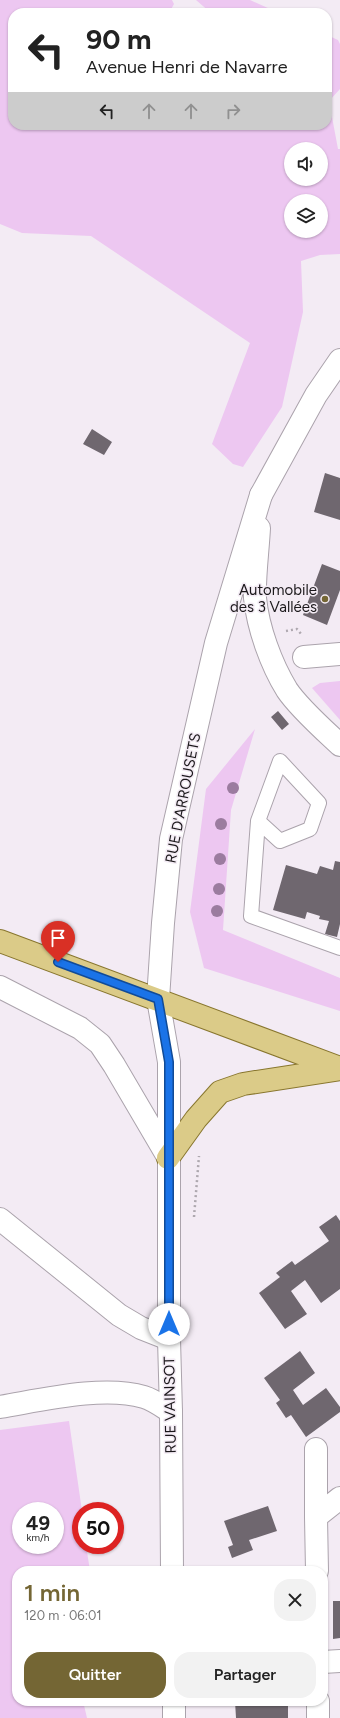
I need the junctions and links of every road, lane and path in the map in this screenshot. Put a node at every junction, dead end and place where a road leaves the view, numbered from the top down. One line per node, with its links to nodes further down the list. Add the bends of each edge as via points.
1 (340, 360): 2 (street, RUE D'ARROUSETS, via 316,395)
2 (261, 495): 3 (street, RUE D'ARROUSETS); 4 (street, RUE D'ARROUSETS)
3 (255, 597): 4 (street); 9 (street, RUE D'ARROUSETS, via 270,658 288,690)
4 (228, 600): 14 (street, RUE D'ARROUSETS, via 171,839)
5 (297, 629): 6 (path)
6 (280, 632)
7 (340, 654): 8 (street)
8 (304, 657)
9 (340, 745)
10 (258, 820): 10 (lane, via 280,761 319,803 310,829 280,841); 12 (lane, via 251,916)
11 (0, 941): 14 (main road)
12 (340, 948)
13 (0, 987): 16 (street, via 80,1028 100,1044)
14 (158, 999): 15 (main road); 16 (street, RUE VAINSOT, via 169,1062)
15 (340, 1068): 16 (main road, via 242,1084 220,1092 199,1115)
16 (168, 1158): 18 (street, RUE VAINSOT)
17 (0, 1219): 18 (street, via 119,1315 145,1330)
18 (169, 1339): 20 (street, RUE VAINSOT)
19 (0, 1407): 20 (street, via 82,1395 116,1393 146,1398)
20 (172, 1412): 24 (street, RUE VAINSOT)
21 (316, 1449): 23 (street)
22 (340, 1498): 23 (street)
23 (316, 1516): 25 (street)
24 (172, 1566)
25 (317, 1566)
26 (340, 1661): 27 (street)
27 (328, 1662)
28 (174, 1706): 30 (street)
29 (318, 1706): 31 (street)
30 (174, 1718)
31 (318, 1718)

